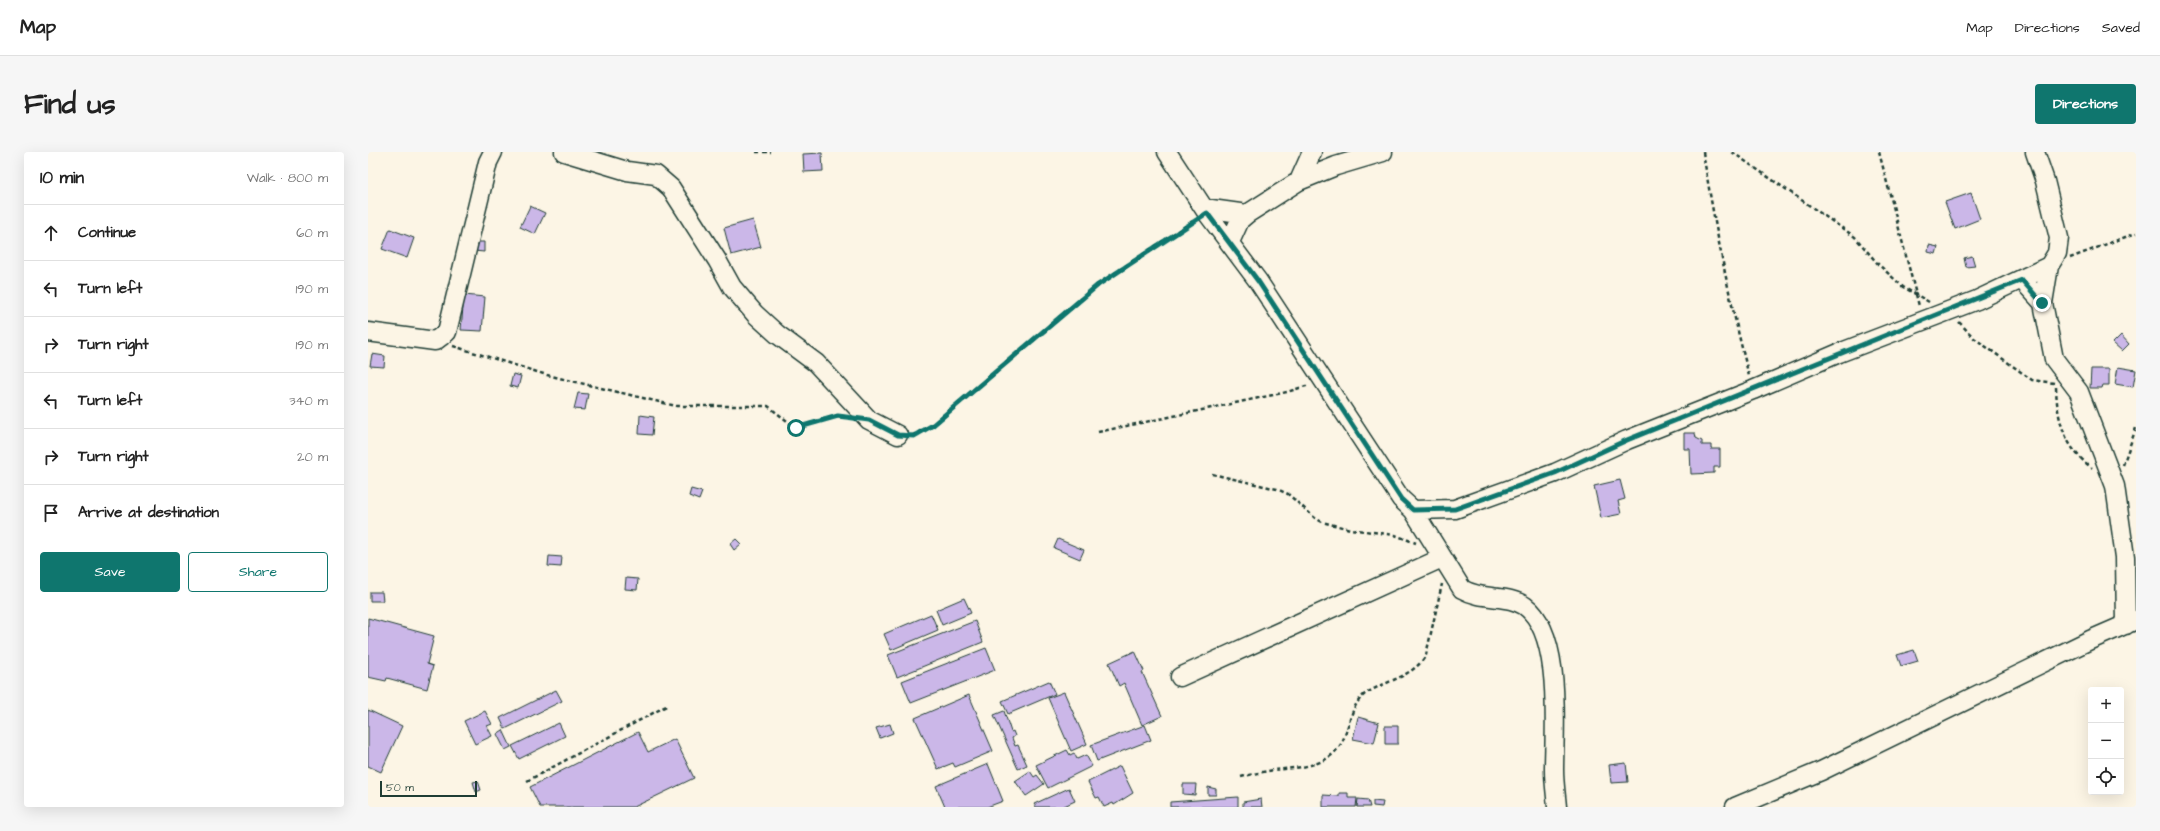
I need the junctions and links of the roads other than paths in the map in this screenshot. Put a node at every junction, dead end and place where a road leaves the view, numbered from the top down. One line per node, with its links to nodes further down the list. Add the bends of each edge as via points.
1 (493, 152): 14 (street, via 488,162 447,332 435,341)
2 (564, 152): 15 (street, via 626,171 656,175 671,188 732,287 746,303 777,334 816,363 869,420)
3 (1168, 152): 8 (street)
4 (1312, 152): 7 (street)
5 (1383, 152): 7 (street, via 1336,166)
6 (2035, 152): 11 (street, via 2059,238 2057,253)
7 (1299, 181): 9 (street)
8 (1206, 211): 9 (street); 10 (street)
9 (1247, 214): 10 (street, via 1240,220)
10 (1230, 242): 16 (street, via 1401,499)
11 (2049, 266): 12 (street); 13 (street)
12 (2022, 280): 13 (street); 16 (street, via 1627,440 1555,473 1455,509)
13 (2042, 303): 18 (street, via 2054,359 2079,392 2114,486 2125,557)
14 (368, 332)
15 (898, 435)
16 (1413, 510): 17 (street)
17 (1442, 558): 19 (street); 20 (street, via 1462,589 1471,594 1514,600 1526,607 1546,639 1556,699 1554,772)
18 (2131, 623): 21 (street, via 2090,640 1821,771)
19 (1180, 677)
20 (1557, 807)
21 (1735, 807)

